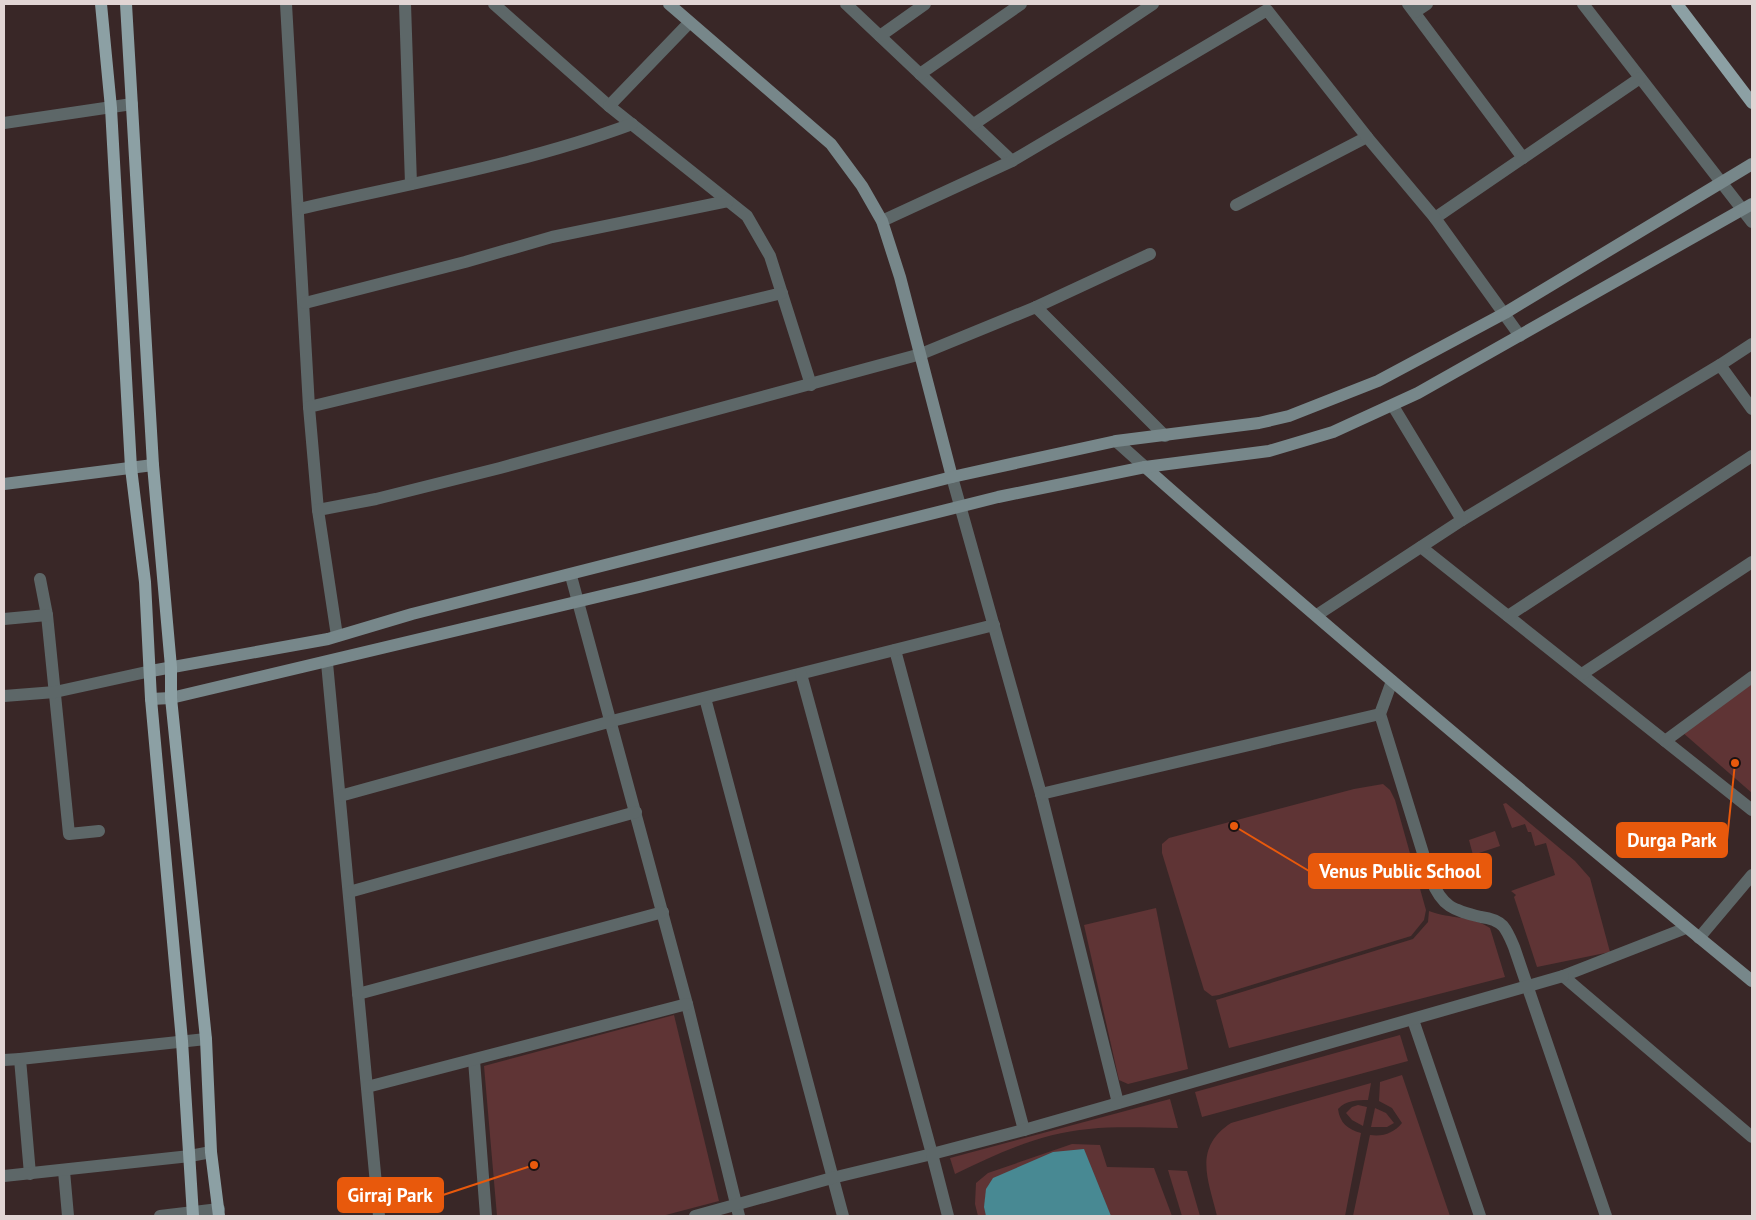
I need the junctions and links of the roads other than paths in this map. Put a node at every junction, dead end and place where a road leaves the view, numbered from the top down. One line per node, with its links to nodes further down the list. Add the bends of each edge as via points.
1 (101, 4): 23 (main road)
2 (126, 4): 21 (main road)
3 (286, 4): 36 (street)
4 (405, 4): 32 (street)
5 (494, 4): 22 (street)
6 (669, 4): 16 (street)
7 (846, 4): 17 (street)
8 (925, 4): 17 (street)
9 (1021, 4): 18 (street)
10 (1153, 4): 26 (street)
11 (1427, 4): 15 (street)
12 (1583, 4): 19 (street)
13 (1676, 4): 20 (main road)
14 (1264, 7): 27 (street); 29 (street)
15 (1412, 8): 28 (street)
16 (689, 22): 22 (street); 38 (street, via 831,144 862,186)
17 (880, 36): 18 (street)
18 (920, 74): 26 (street)
19 (1640, 78): 28 (street); 31 (street)
20 (1752, 103)
21 (132, 104): 23 (street); 56 (main road)
22 (610, 106): 25 (street)
23 (111, 108): 24 (street); 58 (main road)
24 (4, 123)
25 (632, 124): 32 (street, via 586,142 542,154); 33 (street)
26 (974, 124): 29 (street)
27 (1367, 137): 34 (street); 37 (street)
28 (1523, 158): 37 (street)
29 (1012, 161): 38 (street)
30 (1752, 164): 31 (street)
31 (1722, 183): 35 (street); 44 (street)
32 (411, 184): 36 (street)
33 (728, 201): 41 (street, via 747,216 758,233 770,256); 42 (street, via 552,237)
34 (1236, 205)
35 (1747, 206): 39 (street); 45 (street)
36 (298, 209): 42 (street)
37 (1435, 218): 44 (street)
38 (882, 221): 47 (street)
39 (1752, 222)
40 (1150, 254): 43 (street)
41 (782, 293): 49 (street); 51 (street)
42 (304, 303): 51 (street)
43 (1036, 307): 47 (street); 53 (street)
44 (1505, 313): 45 (street); 53 (street, via 1378,381 1290,416)
45 (1520, 336): 50 (street)
46 (1752, 344): 48 (street)
47 (921, 354): 49 (street); 59 (street)
48 (1720, 365): 52 (street); 63 (street)
49 (811, 385): 62 (street, via 376,500)
50 (1393, 406): 57 (street, via 1333,432 1269,451); 63 (street)
51 (309, 407): 62 (street)
52 (1752, 409)
53 (1165, 436): 54 (street)
54 (1116, 441): 57 (street); 59 (street)
55 (1752, 456): 71 (street)
56 (153, 465): 58 (street); 77 (main road)
57 (1145, 467): 61 (street); 70 (street)
58 (131, 468): 60 (street); 78 (main road, via 145,582)
59 (952, 477): 61 (street); 66 (street)
60 (4, 484)
61 (960, 506): 68 (street); 73 (street)
62 (318, 510): 74 (street)
63 (1462, 520): 64 (street)
64 (1421, 547): 70 (street); 71 (street)
65 (1752, 562): 80 (street)
66 (571, 576): 68 (street); 74 (street, via 412,614)
67 (40, 579): 69 (street)
68 (578, 602): 76 (street); 89 (street)
69 (47, 615): 72 (street); 83 (street)
70 (1318, 615): 82 (street)
71 (1508, 616): 80 (street)
72 (4, 619)
73 (994, 625): 75 (street); 91 (street)
74 (337, 636): 77 (street)
75 (895, 650): 79 (street); 114 (street)
76 (327, 663): 85 (street); 92 (street)
77 (171, 668): 78 (street); 85 (main road)
78 (151, 671): 83 (street); 87 (main road)
79 (801, 674): 86 (street); 117 (street)
80 (1582, 674): 90 (street)
81 (1752, 677): 90 (street)
82 (1392, 681): 88 (street); 99 (street)
83 (55, 692): 84 (street); 95 (street, via 69,834)
84 (4, 696)
85 (171, 698): 87 (street); 107 (main road)
86 (705, 698): 89 (street); 122 (street)
87 (151, 699): 108 (main road)
88 (1380, 714): 91 (street); 103 (street, via 1438,896 1459,912 1492,919 1502,925 1514,947)
89 (612, 721): 92 (street); 94 (street)
90 (1665, 741): 93 (street)
91 (1041, 794): 113 (street)
92 (340, 796): 97 (street)
93 (1752, 810)
94 (636, 812): 97 (street); 98 (street)
95 (99, 831)
96 (1752, 875): 100 (street)
97 (349, 892): 104 (street)
98 (663, 912): 104 (street); 105 (street)
99 (1686, 928): 100 (street); 101 (street)
100 (1699, 938): 102 (street)
101 (1563, 976): 103 (street); 115 (street)
102 (1752, 981)
103 (1528, 987): 106 (street); 134 (street)
104 (358, 994): 112 (street)
105 (687, 1004): 111 (street); 123 (street)
106 (1413, 1020): 113 (street); 133 (street)
107 (206, 1039): 108 (street); 116 (main road)
108 (182, 1041): 109 (street); 118 (main road)
109 (20, 1059): 110 (street); 120 (street)
110 (4, 1060)
111 (474, 1060): 112 (street); 129 (street)
112 (367, 1087): 128 (street)
113 (1118, 1103): 114 (street)
114 (1024, 1130): 117 (street)
115 (1752, 1137)
116 (211, 1152): 118 (street); 124 (main road)
117 (932, 1154): 122 (street); 132 (street)
118 (190, 1156): 119 (street); 125 (main road)
119 (64, 1171): 120 (street); 126 (street)
120 (30, 1174): 121 (street)
121 (4, 1176)
122 (832, 1178): 123 (street); 131 (street)
123 (737, 1211): 130 (street)
124 (219, 1213): 125 (street)
125 (193, 1215): 127 (street)
126 (68, 1216)
127 (160, 1216)
128 (379, 1216)
129 (486, 1216)
130 (695, 1216)
131 (842, 1216)
132 (948, 1216)
133 (1480, 1216)
134 (1606, 1216)

